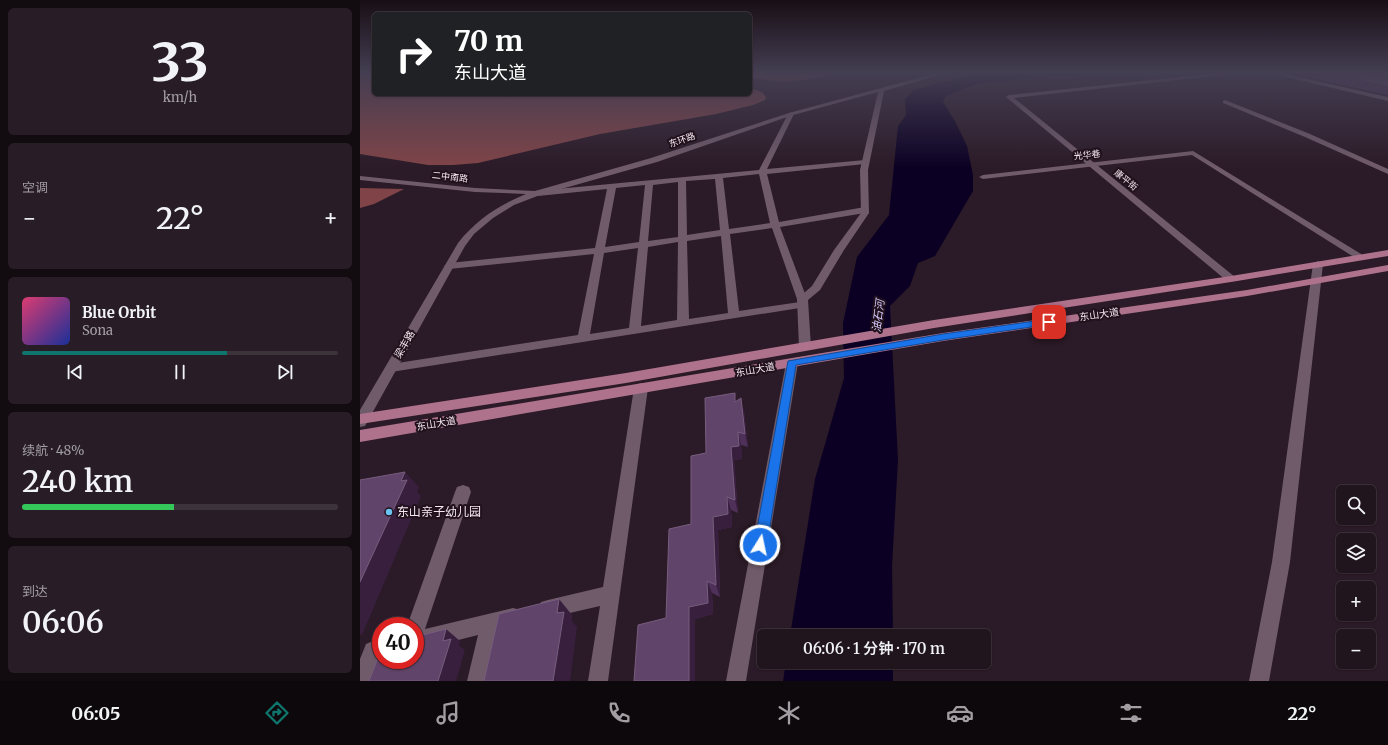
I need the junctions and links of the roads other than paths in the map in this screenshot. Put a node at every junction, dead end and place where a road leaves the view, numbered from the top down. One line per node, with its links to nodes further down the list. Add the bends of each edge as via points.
1 (829, 104): 5 (street, 东环路)
2 (878, 104): 6 (street)
3 (1017, 104): 7 (street, 康平街)
4 (1229, 104): 9 (street, via 1292,128)
5 (791, 114): 8 (street); 16 (street, 东环路, via 654,160)
6 (865, 162): 8 (street); 17 (street)
7 (1092, 165): 11 (street, 光华巷); 24 (street, 光华巷, via 1193,153); 28 (street, 康平街)
8 (762, 171): 10 (street); 18 (street)
9 (1388, 172)
10 (719, 175): 13 (street); 19 (street)
11 (983, 177)
12 (360, 178): 16 (street, 二中南路, via 475,190)
13 (682, 179): 14 (street); 20 (street)
14 (649, 182): 15 (street); 21 (street)
15 (612, 186): 16 (street); 22 (street)
16 (537, 193): 26 (street, 东环路, via 510,203 490,216 471,232)
17 (865, 210): 18 (street); 30 (street, via 816,288)
18 (775, 225): 19 (street); 30 (street)
19 (725, 232): 20 (street); 31 (street)
20 (682, 239): 21 (street); 32 (street)
21 (643, 245): 22 (street); 33 (street)
22 (599, 251): 26 (street); 34 (street)
23 (1388, 253): 24 (main road, 东山大道)
24 (1361, 257): 25 (main road, 东山大道)
25 (1318, 264): 28 (main road, 东山大道); 29 (street)
26 (449, 266): 38 (street, 梁丰路)
27 (1388, 268): 29 (main road, 东山大道)
28 (1231, 279): 35 (main road, 东山大道, via 934,324)
29 (1316, 281): 37 (main road, 东山大道, via 943,337); 52 (street, via 1281,562)
30 (802, 302): 31 (street); 35 (street)
31 (734, 316): 32 (street)
32 (683, 324): 33 (street)
33 (635, 331): 34 (street)
34 (583, 339): 38 (street)
35 (805, 347): 36 (main road, 东山大道)
36 (754, 362): 37 (main road, 东山大道); 39 (main road, 东山大道); 40 (main road, 东山大道, via 626,378)
37 (792, 363): 51 (street)
38 (391, 368): 40 (street, 梁丰路)
39 (641, 388): 41 (main road, 东山大道); 43 (street)
40 (361, 420)
41 (360, 436)
42 (463, 492): 44 (street)
43 (611, 594): 45 (street); 50 (street)
44 (419, 617)
45 (491, 622): 46 (street); 49 (street)
46 (424, 639)
47 (371, 652): 48 (street)
48 (362, 681)
49 (477, 681)
50 (598, 681)
51 (736, 681)
52 (1259, 681)

